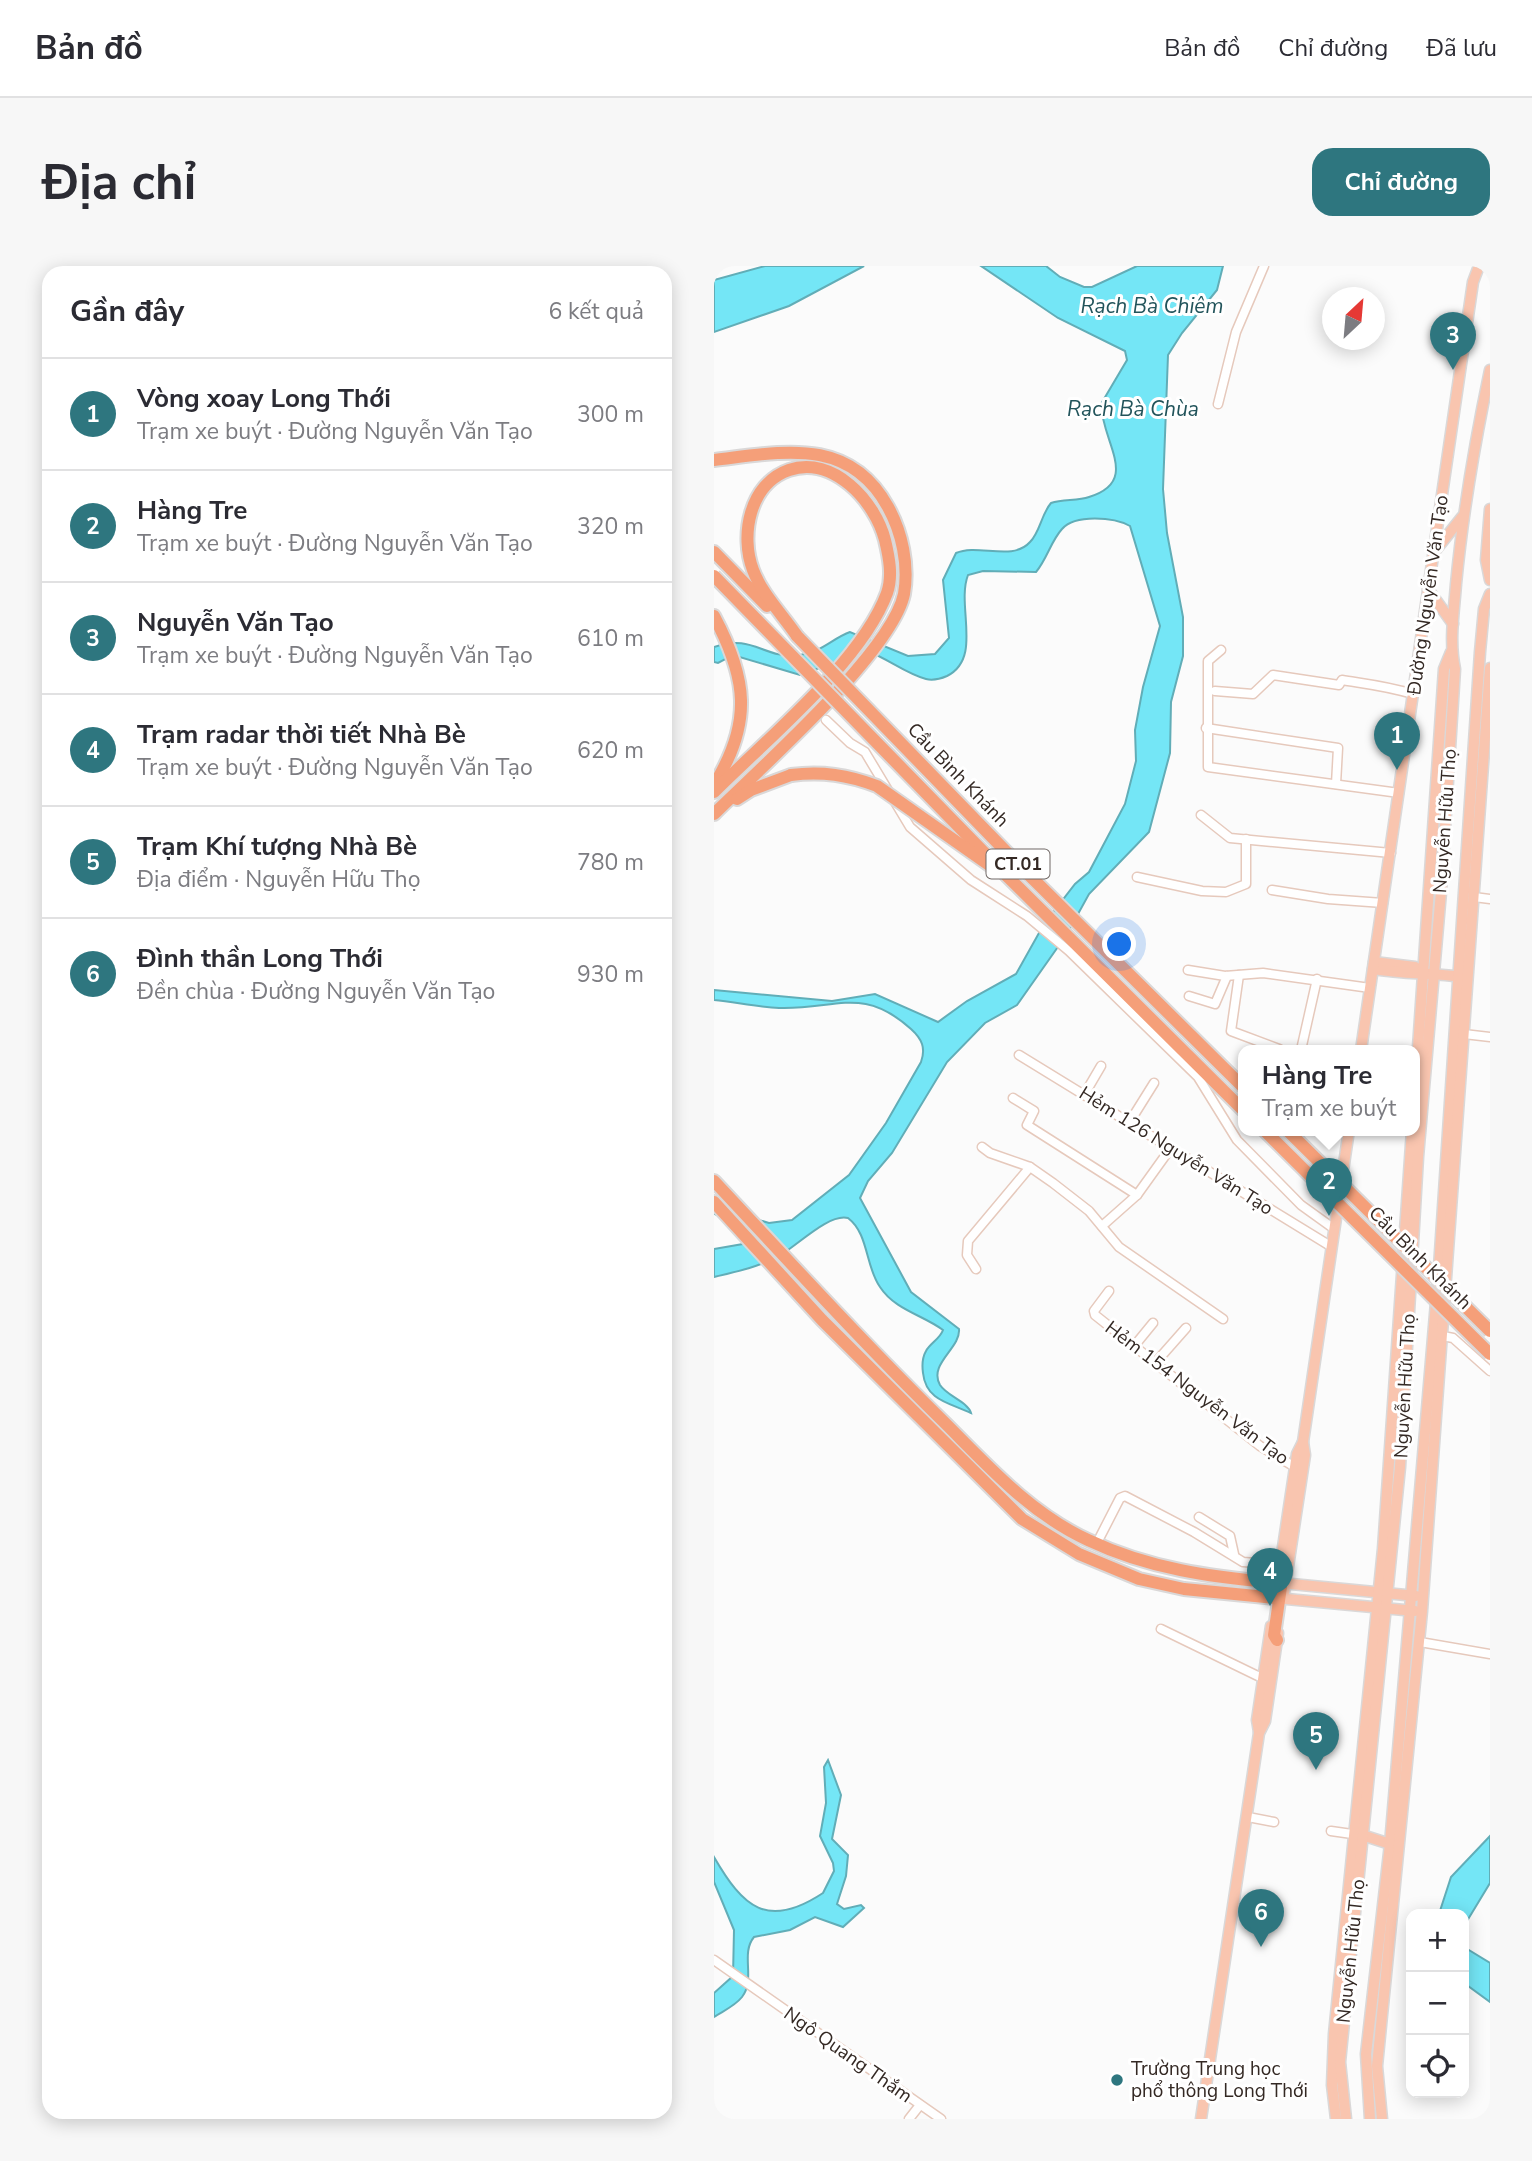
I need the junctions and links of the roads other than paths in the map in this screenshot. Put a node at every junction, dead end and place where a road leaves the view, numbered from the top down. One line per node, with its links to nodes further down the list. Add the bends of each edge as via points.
1 (1264, 266): 4 (street, via 1236,332)
2 (1479, 266): 8 (main road, Đường Nguyễn Văn Tạo)
3 (1490, 370): 7 (main road, Nguyễn Hữu Thọ)
4 (1218, 404)
5 (714, 460): 30 (highway, via 761,453 812,453 853,467 879,491 898,524 905,562 904,596 887,631 855,671)
6 (1490, 509): 11 (main road, via 1486,560)
7 (1462, 517): 8 (main road); 16 (main road, Nguyễn Hữu Thọ)
8 (1434, 551): 12 (main road, Đường Nguyễn Văn Tạo)
9 (714, 552): 17 (highway, CT.01)
10 (714, 576): 34 (highway, CT.01, bridge)
11 (1490, 580)
12 (1428, 589): 14 (main road, Đường Nguyễn Văn Tạo); 16 (main road)
13 (1490, 594): 18 (main road, Nguyễn Hữu Thọ)
14 (1426, 607): 16 (main road, via 1438,606); 23 (main road, Đường Nguyễn Văn Tạo)
15 (714, 615): 27 (highway, via 733,652 743,696 737,739)
16 (1453, 624): 42 (main road, Nguyễn Hữu Thọ, via 1451,652 1444,669)
17 (797, 636): 28 (highway, via 764,592 748,551 747,533 750,513 772,481 788,471 810,467 843,479 867,501 883,531 890,561 888,590 873,622 842,662); 58 (highway, Cầu Bình Khánh / CT.01, bridge)
18 (1482, 640): 20 (main road); 45 (main road, Nguyễn Hữu Thọ)
19 (1221, 650): 25 (street, via 1208,661)
20 (1490, 654)
21 (1490, 668): 37 (main road, Nguyễn Hữu Thọ)
22 (1215, 691): 23 (street, via 1253,694 1273,676 1339,685 1342,680 1374,683)
23 (1413, 694): 29 (main road, Đường Nguyễn Văn Tạo)
24 (826, 720): 75 (street, via 865,752 910,827 971,880 1027,916 1069,951 1198,1077 1237,1140 1301,1205)
25 (1206, 728): 26 (street, via 1208,767); 26 (street, via 1338,748)
26 (1336, 784): 29 (street)
27 (714, 785)
28 (714, 792)
29 (1399, 793): 33 (main road, Đường Nguyễn Văn Tạo)
30 (714, 815): 34 (highway, bridge, via 751,790 791,775 826,772 856,778 877,786)
31 (1201, 815): 32 (street, via 1224,836)
32 (1246, 839): 33 (street); 35 (street, via 1246,884 1226,892 1183,889)
33 (1391, 853): 39 (main road, Đường Nguyễn Văn Tạo)
34 (1007, 876): 62 (highway, CT.01)
35 (1137, 877)
36 (1272, 890): 39 (street)
37 (1474, 897): 38 (street); 46 (main road, Nguyễn Hữu Thọ)
38 (1490, 898)
39 (1383, 903): 40 (main road, Đường Nguyễn Văn Tạo)
40 (1374, 966): 42 (main road, via 1414,976); 48 (main road, Đường Nguyễn Văn Tạo)
41 (1188, 970): 44 (street)
42 (1429, 973): 45 (main road); 55 (main road, Nguyễn Hữu Thọ); 95 (main road, Nguyễn Hữu Thọ, via 1400,1467)
43 (1239, 975): 44 (street); 47 (street); 52 (street, via 1231,1031)
44 (1227, 976): 49 (street, via 1215,1004)
45 (1456, 976): 46 (main road); 96 (main road, Nguyễn Hữu Thọ, via 1439,1267)
46 (1468, 978): 50 (main road, Nguyễn Hữu Thọ)
47 (1317, 979): 48 (street); 53 (street)
48 (1370, 988): 54 (main road, Đường Nguyễn Văn Tạo)
49 (1189, 996)
50 (1464, 1034): 51 (street); 83 (main road, Nguyễn Hữu Thọ)
51 (1490, 1037)
52 (1268, 1045)
53 (1302, 1045)
54 (1362, 1045)
55 (1420, 1049)
56 (1019, 1055): 60 (street, Hẻm 126 Nguyễn Văn Tạo)
57 (1101, 1066): 60 (street)
58 (1238, 1082)
59 (1154, 1083): 63 (street)
60 (1084, 1095): 63 (street, Hẻm 126 Nguyễn Văn Tạo)
61 (1013, 1098): 72 (street, via 1034,1111 1027,1125)
62 (1238, 1105)
63 (1129, 1123): 69 (street, Hẻm 126 Nguyễn Văn Tạo)
64 (1270, 1136): 85 (highway, Cầu Bình Khánh, bridge)
65 (1293, 1136): 82 (highway, Cầu Bình Khánh, bridge)
66 (1348, 1136): 75 (main road)
67 (1412, 1136): 95 (main road, Nguyễn Hữu Thọ)
68 (982, 1147): 70 (street)
69 (1170, 1149): 72 (street); 76 (street, Hẻm 126 Nguyễn Văn Tạo)
70 (1030, 1167): 74 (street, via 1073,1197); 77 (street, via 968,1241 967,1255)
71 (714, 1181): 94 (highway, via 916,1395 1030,1506 1086,1539 1144,1563 1188,1574)
72 (1136, 1195): 74 (street)
73 (714, 1202): 98 (highway, via 944,1445 1022,1520 1079,1554 1139,1579 1184,1589)
74 (1102, 1226): 79 (street, via 1119,1247)
75 (1333, 1228): 76 (main road)
76 (1332, 1247): 88 (main road)
77 (976, 1269)
78 (1109, 1291): 84 (street, Hẻm 154 Nguyễn Văn Tạo, via 1094,1311)
79 (1223, 1320)
80 (1153, 1323): 84 (street)
81 (1186, 1328): 86 (street)
82 (1490, 1331)
83 (1443, 1336): 87 (street, via 1453,1338); 97 (main road, Nguyễn Hữu Thọ)
84 (1135, 1345): 86 (street, Hẻm 154 Nguyễn Văn Tạo)
85 (1490, 1354)
86 (1156, 1362): 89 (street, Hẻm 154 Nguyễn Văn Tạo, via 1260,1446)
87 (1490, 1370)
88 (1303, 1443): 89 (main road); 94 (main road, via 1305,1455)
89 (1295, 1467): 93 (main road)
90 (1199, 1517): 92 (street, via 1230,1536)
91 (1100, 1537): 92 (street, via 1125,1496)
92 (1234, 1555): 93 (street, via 1247,1563)
93 (1281, 1565): 94 (main road)
94 (1282, 1583): 95 (main road); 98 (highway)
95 (1384, 1593): 96 (main road); 99 (main road, Nguyễn Hữu Thọ)
96 (1411, 1595): 97 (main road); 100 (main road, Nguyễn Hữu Thọ)
97 (1423, 1597): 101 (main road, Nguyễn Hữu Thọ)
98 (1279, 1598): 99 (main road); 103 (highway); 106 (main road)
99 (1382, 1608): 100 (main road); 112 (main road, Nguyễn Hữu Thọ)
100 (1410, 1610): 101 (main road); 108 (main road, Nguyễn Hữu Thọ)
101 (1422, 1611): 104 (main road, Nguyễn Hữu Thọ)
102 (1161, 1629): 106 (street)
103 (1277, 1640): 107 (main road, via 1265,1721)
104 (1420, 1642): 105 (street); 108 (main road, Nguyễn Hữu Thọ)
105 (1490, 1654)
106 (1264, 1679): 107 (main road)
107 (1259, 1733): 109 (main road)
108 (1404, 1746): 113 (main road, Nguyễn Hữu Thọ); 116 (main road, Nguyễn Hữu Thọ)
109 (1248, 1817): 110 (street); 121 (main road)
110 (1274, 1822)
111 (1331, 1831): 112 (street)
112 (1358, 1835): 113 (main road); 114 (main road, Nguyễn Hữu Thọ)
113 (1390, 1844): 116 (main road, Nguyễn Hữu Thọ)
114 (1353, 1881): 122 (main road, Nguyễn Hữu Thọ, via 1332,2056); 123 (main road, Nguyễn Hữu Thọ, via 1340,2062)
115 (717, 1962): 117 (street, Ngô Quang Thắm)
116 (1380, 1969): 124 (main road, Nguyễn Hữu Thọ, via 1366,2054); 125 (main road, Nguyễn Hữu Thọ, via 1377,2066)
117 (922, 2106): 118 (street); 119 (street); 120 (street, Ngô Quang Thắm)
118 (909, 2119)
119 (915, 2119)
120 (941, 2119)
121 (1201, 2119)
122 (1336, 2119)
123 (1346, 2119)
124 (1370, 2119)
125 (1382, 2119)

